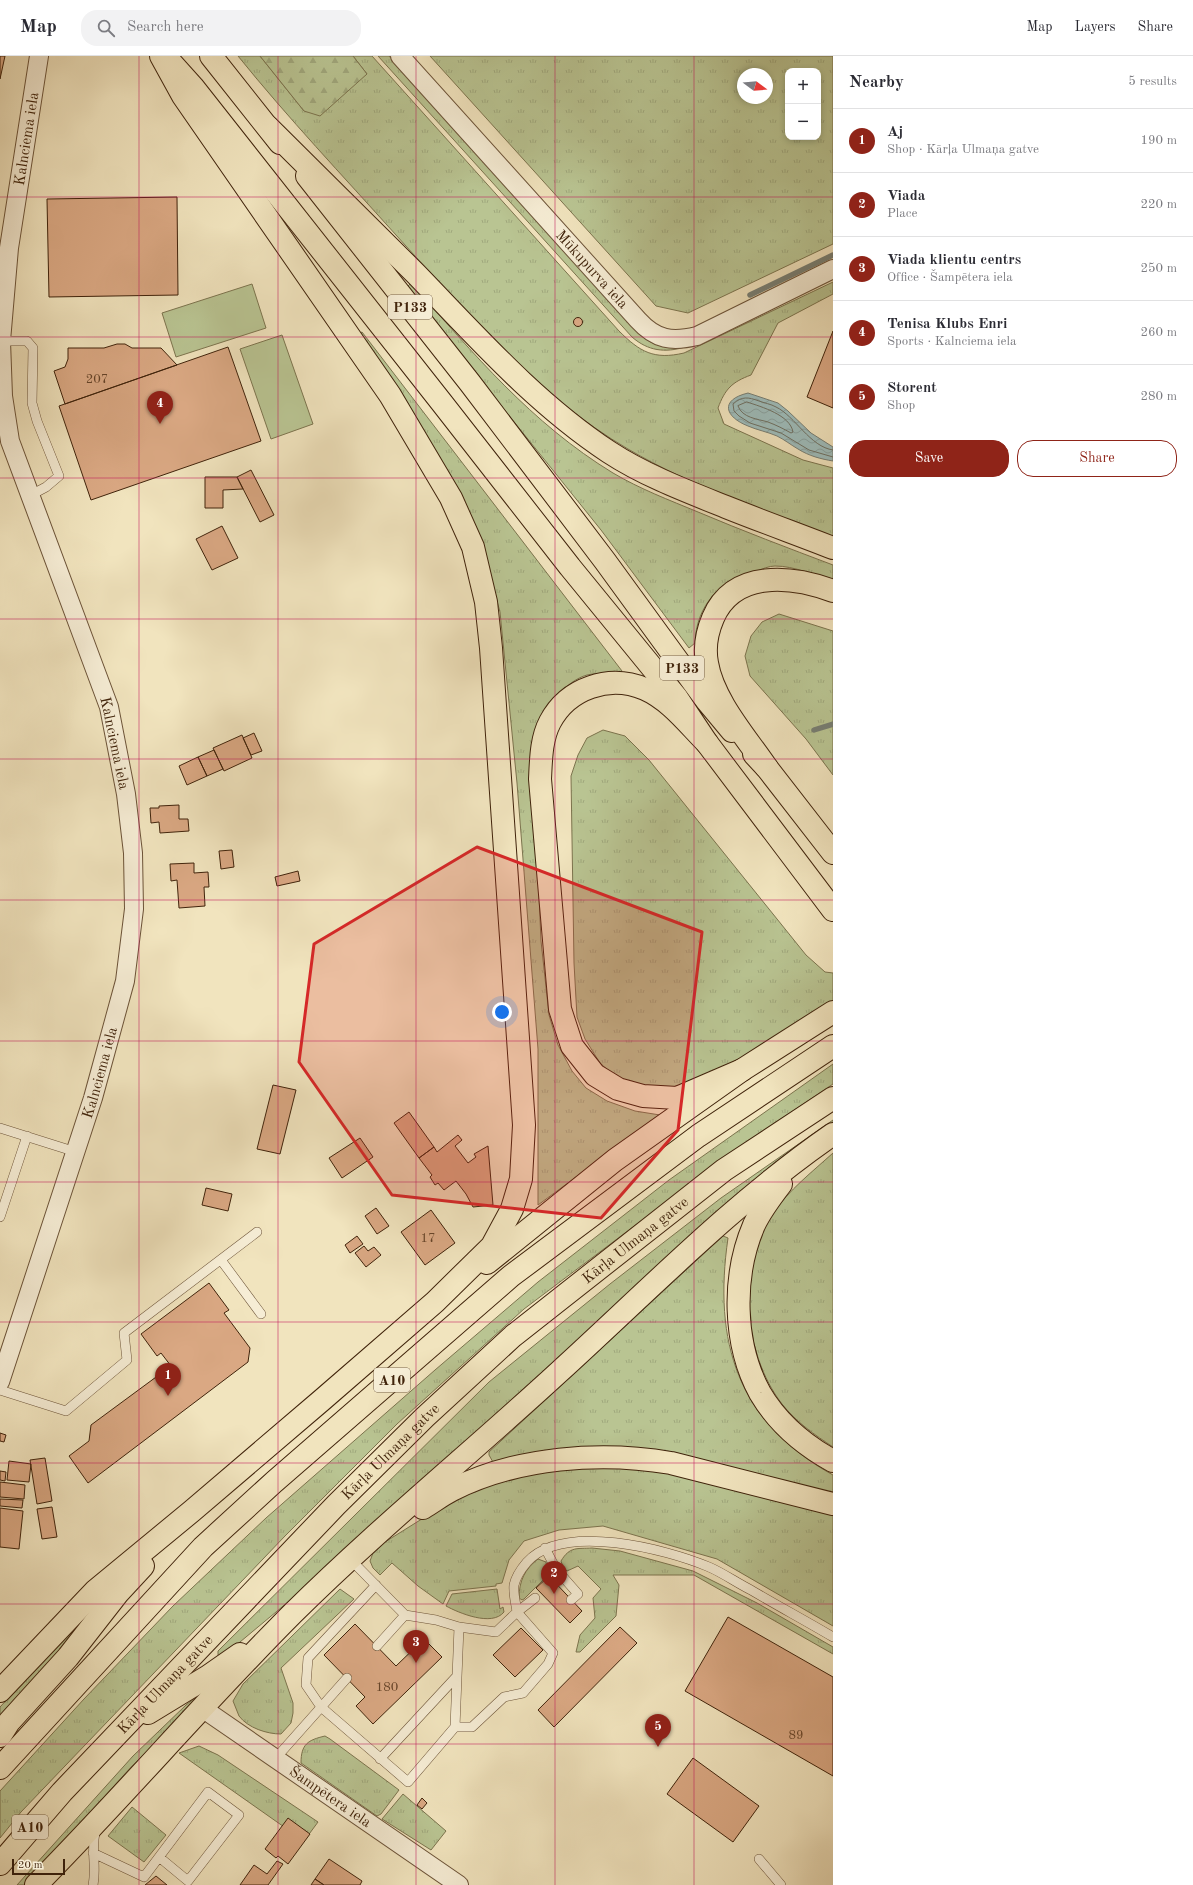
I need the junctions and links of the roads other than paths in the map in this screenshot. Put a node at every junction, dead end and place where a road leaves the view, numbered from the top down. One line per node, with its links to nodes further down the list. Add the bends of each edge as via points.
1 (39, 56): 7 (street, Kalnciema iela)
2 (161, 56): 28 (main road, via 183,96 390,395 450,498 473,546 486,602 524,1125 521,1179 512,1209 492,1246)
3 (165, 56): 13 (main road, P133, via 193,87 570,567 677,698)
4 (211, 56): 6 (main road, P133)
5 (400, 56): 8 (street, Mūkupurva iela, via 642,325 654,334 673,340 697,336)
6 (268, 127): 11 (main road, via 512,374 577,430 610,453 683,490); 14 (main road, P133, via 474,389 610,567 707,701)
7 (4, 247): 9 (street, Kalnciema iela)
8 (833, 268)
9 (1, 341): 10 (street, Kalnciema iela, via 3,396 10,441); 10 (lane, via 27,341 33,348 32,403 59,476 46,487)
10 (30, 494): 24 (street, Kalnciema iela, via 110,707 126,794 133,853 134,909 125,981)
11 (833, 548)
12 (833, 591): 14 (main road, via 795,580 771,579 754,583 738,589 725,598 709,628 706,642 707,663 722,704)
13 (707, 743): 16 (main road, P133); 19 (main road, via 660,698 645,689 631,685 603,683 591,686 572,695 550,722 544,742 540,779 560,1009 572,1046 595,1075 618,1089 643,1096 677,1098)
14 (767, 768): 15 (main road, P133)
15 (833, 853)
16 (833, 910)
17 (833, 1012): 19 (main road)
18 (833, 1046): 57 (main road, A10, via 698,1136 500,1286 203,1547)
19 (742, 1070): 28 (main road, via 615,1160)
20 (833, 1098): 52 (main road, Kārļa Ulmaņa gatve / A10, via 724,1170 513,1336 353,1488)
21 (0, 1128): 22 (lane)
22 (27, 1136): 24 (lane); 25 (lane)
23 (829, 1137): 32 (main road, via 782,1183 755,1224 742,1270 740,1318 746,1357 761,1394 788,1428 805,1443); 35 (main road, via 775,1178 654,1282 560,1371)
24 (76, 1152): 30 (street, Kalnciema iela)
25 (0, 1217)
26 (257, 1232): 27 (lane)
27 (221, 1260): 29 (lane); 31 (lane, via 124,1333 127,1360 66,1411)
28 (435, 1302): 34 (main road)
29 (261, 1314)
30 (0, 1382)
31 (0, 1390)
32 (833, 1461)
33 (833, 1504): 35 (main road, via 671,1463 619,1457 571,1458 520,1467 473,1481 452,1490)
34 (192, 1512): 49 (main road, via 95,1591); 54 (main road, via 118,1593 68,1657 9,1722)
35 (376, 1536): 37 (main road)
36 (545, 1548): 40 (lane, via 556,1568 578,1594); 42 (lane, via 531,1557 520,1570 514,1587); 45 (lane, via 594,1540 655,1549 682,1556 710,1567)
37 (350, 1559): 38 (lane); 41 (main road)
38 (376, 1585): 43 (lane); 50 (lane, via 308,1658 306,1685)
39 (535, 1598): 42 (lane)
40 (571, 1600)
41 (294, 1612): 51 (main road); 52 (main road, via 207,1677)
42 (517, 1612): 44 (lane, via 496,1632); 53 (lane, via 552,1653 548,1664 523,1693 504,1697 472,1726)
43 (405, 1615): 44 (lane); 46 (lane)
44 (459, 1627): 47 (lane)
45 (833, 1636)
46 (377, 1646)
47 (457, 1676): 53 (lane); 55 (lane)
48 (346, 1678): 50 (lane)
49 (0, 1691)
50 (321, 1707): 55 (lane); 56 (lane)
51 (202, 1708): 56 (street, Šampētera iela); 58 (main road)
52 (123, 1728): 62 (main road, Kārļa Ulmaņa gatve / A10, via 37,1819)
53 (455, 1728): 55 (lane, via 408,1782)
54 (0, 1736)
55 (380, 1759)
56 (275, 1760): 65 (street, Šampētera iela)
57 (0, 1768)
58 (100, 1818): 59 (lane, via 94,1837); 63 (main road)
59 (93, 1853): 60 (lane, via 144,1877); 64 (lane)
60 (158, 1857): 60 (lane, via 208,1792 239,1815 188,1881)
61 (759, 1859): 66 (lane)
62 (0, 1864)
63 (36, 1885)
64 (93, 1885)
65 (459, 1885)
66 (781, 1885)

